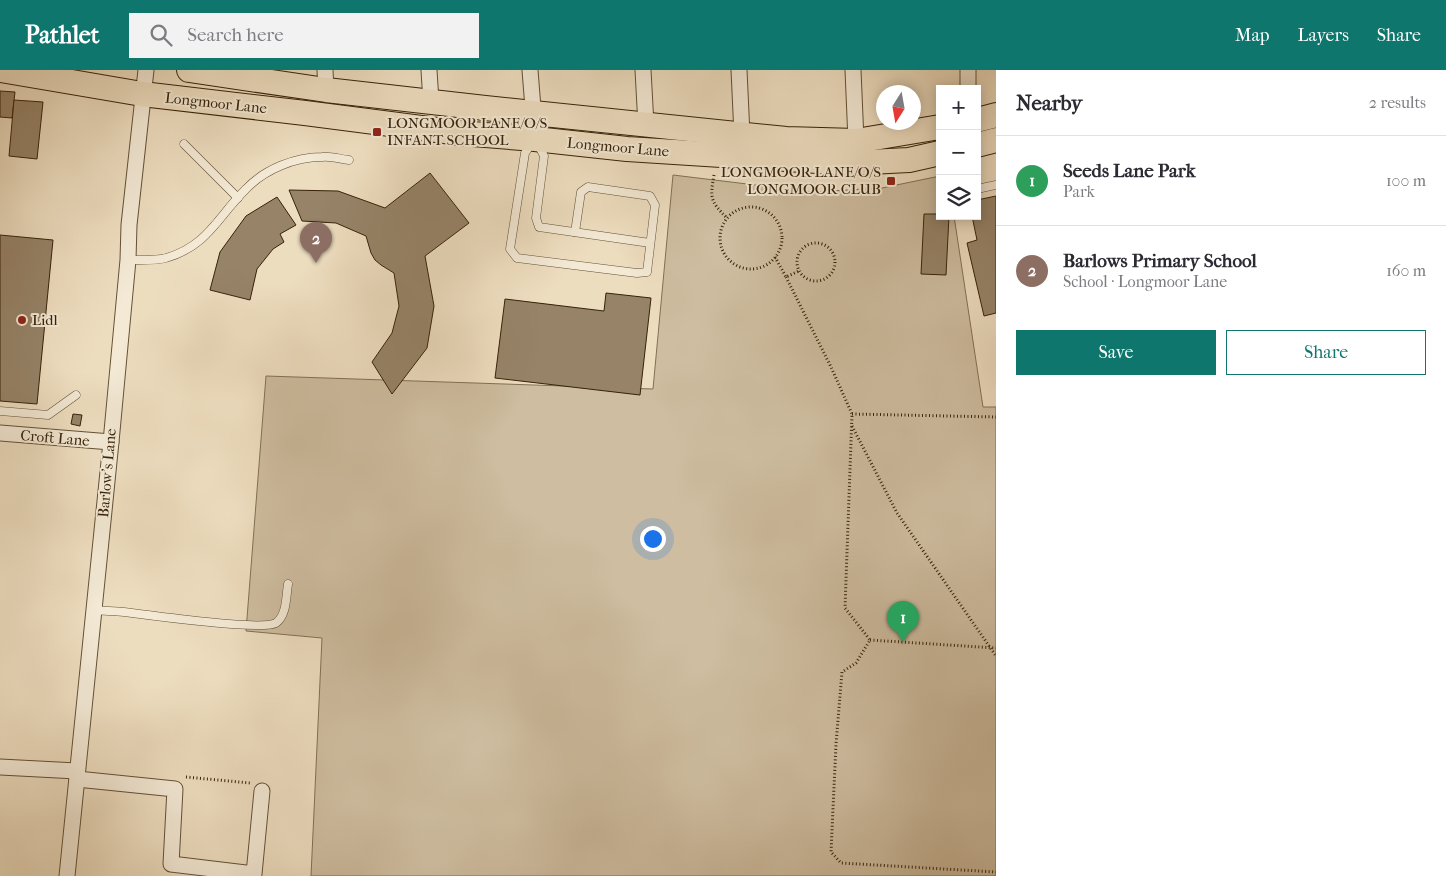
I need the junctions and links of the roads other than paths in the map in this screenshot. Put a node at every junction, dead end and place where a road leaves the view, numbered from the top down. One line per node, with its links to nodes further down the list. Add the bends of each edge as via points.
1 (1, 70): 12 (main road, Longmoor Lane)
2 (146, 70): 12 (street, Barlow's Lane)
3 (189, 70): 10 (main road, Longmoor Lane)
4 (429, 70): 13 (street)
5 (530, 70): 14 (street)
6 (643, 70): 17 (street)
7 (739, 70): 19 (street)
8 (853, 70): 22 (street)
9 (968, 70): 11 (street)
10 (325, 80): 13 (main road, Longmoor Lane)
11 (968, 85)
12 (142, 94): 20 (main road, Longmoor Lane, via 460,133); 32 (street, Barlow's Lane)
13 (431, 102): 14 (main road, Longmoor Lane)
14 (533, 114): 17 (main road, Longmoor Lane); 20 (street)
15 (996, 115): 16 (main road)
16 (981, 119)
17 (646, 124): 19 (main road, Longmoor Lane)
18 (936, 128): 22 (main road, Longmoor Lane)
19 (742, 135): 22 (main road, Longmoor Lane, via 786,140)
20 (535, 138): 25 (main road, Longmoor Lane, via 627,149 849,163 909,160); 30 (lane, via 544,156 536,218 539,227); 31 (lane, via 524,153 510,249 517,258 647,272)
21 (996, 140): 23 (main road)
22 (856, 141)
23 (981, 143)
24 (184, 144): 29 (lane)
25 (936, 154)
26 (349, 160): 29 (lane, via 322,157 278,166 246,188)
27 (996, 185): 28 (lane)
28 (981, 188)
29 (238, 198): 32 (lane, via 209,233 183,251 159,259)
30 (575, 232): 31 (lane); 31 (lane, via 580,192 588,187 650,196 655,205)
31 (650, 243)
32 (128, 260): 36 (street, Barlow's Lane)
33 (76, 396): 34 (lane, via 48,415)
34 (0, 411)
35 (0, 433): 36 (street, Croft Lane)
36 (110, 442): 38 (street, Barlow's Lane)
37 (288, 584): 38 (lane, via 284,612 274,624 258,626)
38 (94, 610): 40 (street, Barlow's Lane)
39 (0, 767): 40 (street)
40 (77, 775): 41 (street, via 175,789 171,864 254,874); 42 (street, Barlow's Lane)
41 (262, 790)
42 (67, 876)

